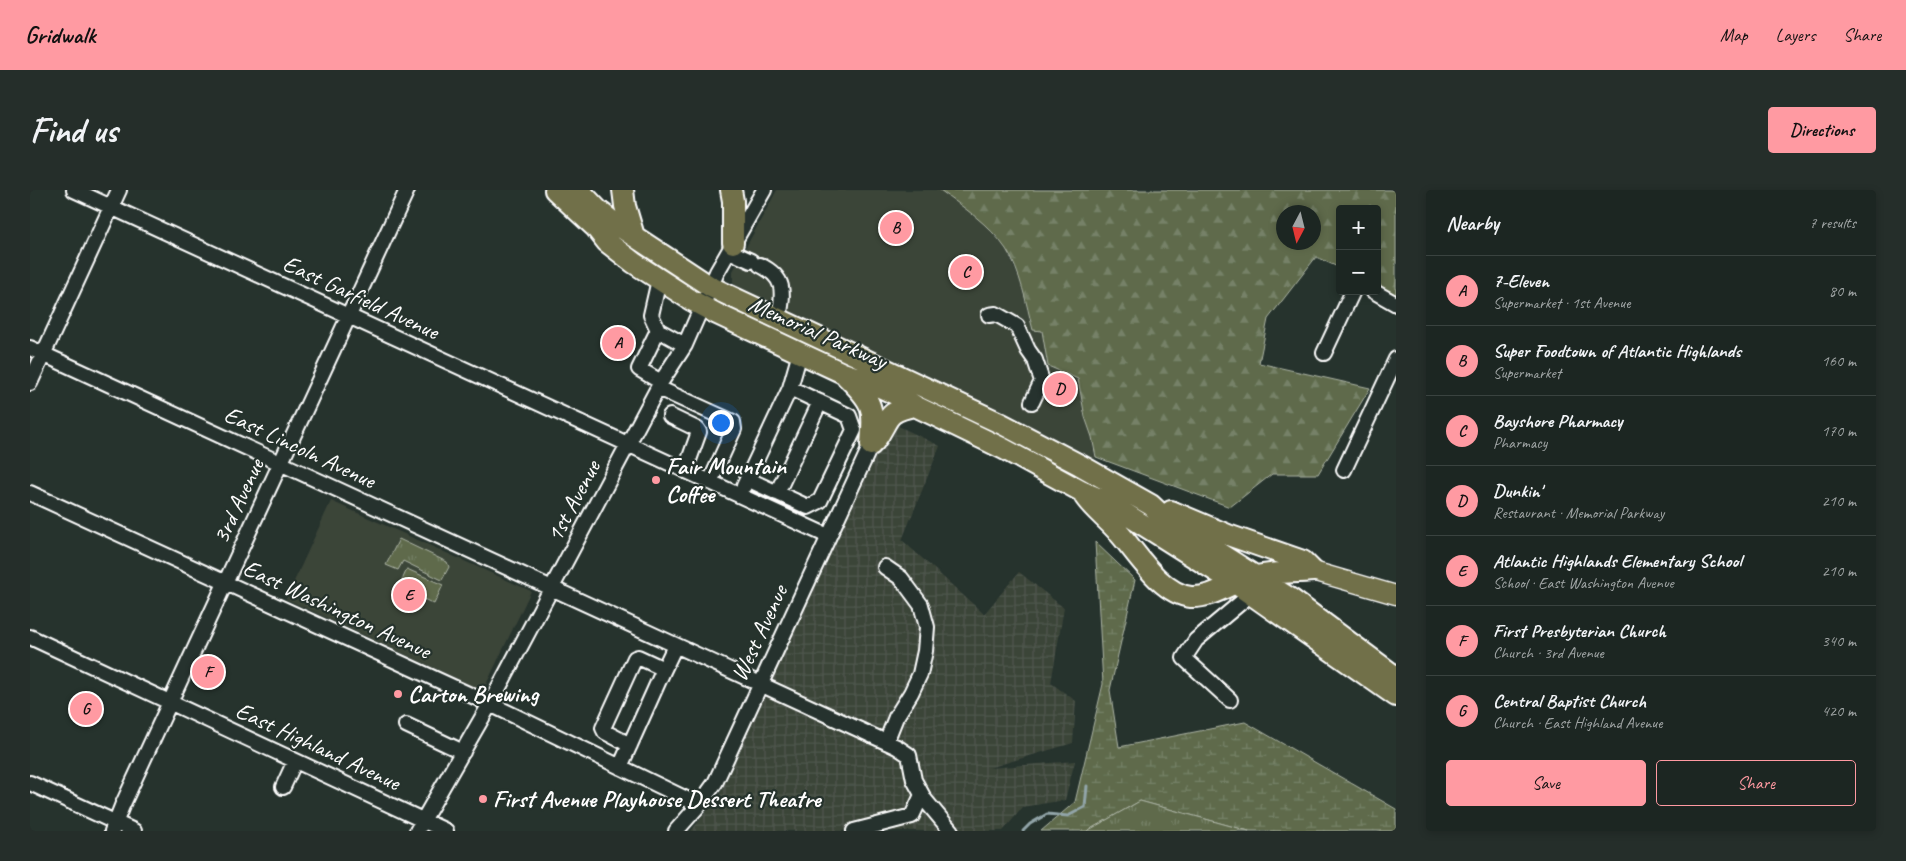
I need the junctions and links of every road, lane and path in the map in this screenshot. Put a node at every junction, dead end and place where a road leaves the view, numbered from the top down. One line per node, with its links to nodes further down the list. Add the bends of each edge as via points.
1 (74, 190): 9 (street, East Garfield Avenue)
2 (119, 190): 9 (street)
3 (406, 190): 19 (street, 3rd Avenue)
4 (555, 190): 12 (highway, Memorial Parkway, via 607,242)
5 (579, 190): 10 (highway, Memorial Parkway, via 598,210)
6 (623, 190): 10 (highway)
7 (731, 190): 11 (highway, via 734,201)
8 (764, 190): 11 (street, 1st Avenue)
9 (111, 207): 19 (street, East Garfield Avenue); 26 (street)
10 (634, 236): 13 (highway, Memorial Parkway)
11 (731, 247): 13 (street, 1st Avenue); 20 (street, via 772,272 780,281)
12 (659, 280): 17 (highway, Memorial Parkway); 21 (street, via 651,315)
13 (711, 287): 17 (street, 1st Avenue); 20 (highway, Memorial Parkway)
14 (1352, 295): 25 (street)
15 (1381, 295): 16 (street)
16 (1396, 304)
17 (704, 307): 22 (street, 1st Avenue); 24 (highway, Memorial Parkway)
18 (989, 315): 33 (street, via 996,314 1017,326 1035,360 1042,381)
19 (349, 316): 36 (street, East Garfield Avenue); 38 (street, 3rd Avenue)
20 (780, 319): 49 (highway, Memorial Parkway, via 1002,424)
21 (658, 330): 22 (street); 30 (street, via 639,369)
22 (685, 345): 30 (street, 1st Avenue)
23 (30, 348): 26 (street, East Lincoln Avenue)
24 (800, 353): 28 (highway, Memorial Parkway); 31 (street)
25 (1324, 353)
26 (44, 354): 29 (street); 38 (street, East Lincoln Avenue)
27 (1396, 359): 39 (street)
28 (843, 373): 34 (highway, Memorial Parkway, via 901,396); 37 (highway, via 870,403 873,418)
29 (30, 383)
30 (660, 385): 36 (street, 1st Avenue); 42 (street, via 733,422 734,429)
31 (790, 388): 32 (street); 41 (street)
32 (820, 402): 46 (street); 46 (street, via 849,416 854,430 820,501 808,506)
33 (1032, 402)
34 (915, 406): 37 (highway, via 891,414); 44 (highway, Memorial Parkway)
35 (670, 416): 40 (street, via 699,432)
36 (628, 445): 40 (street, East Garfield Avenue); 55 (street, 1st Avenue)
37 (871, 445): 50 (street, West Avenue)
38 (280, 463): 53 (street, 3rd Avenue); 55 (street, East Lincoln Avenue)
39 (1344, 470)
40 (685, 471): 42 (street, East Garfield Avenue)
41 (747, 479): 43 (street); 47 (street)
42 (710, 482): 47 (street, East Garfield Avenue)
43 (761, 486): 46 (street); 48 (street)
44 (1081, 491): 54 (highway, Memorial Parkway, via 1107,502); 54 (highway, via 1159,580 1179,594 1202,596)
45 (30, 492): 53 (street, East Washington Avenue)
46 (777, 493)
47 (740, 496): 48 (street, East Garfield Avenue)
48 (754, 502): 50 (street, East Garfield Avenue)
49 (1151, 505): 52 (highway, via 1303,561); 54 (highway)
50 (828, 536): 61 (street, West Avenue)
51 (886, 567): 67 (street, via 901,578 921,605 927,627 920,674)
52 (1313, 571): 54 (highway); 56 (main road)
53 (225, 582): 64 (street, 3rd Avenue); 65 (street, East Washington Avenue)
54 (1247, 584): 60 (highway, via 1291,598); 62 (highway); 63 (street, via 1196,640 1184,658)
55 (551, 589): 58 (street, East Lincoln Avenue); 65 (street, 1st Avenue)
56 (1396, 595)
57 (30, 637): 64 (street, East Highland Avenue)
58 (675, 646): 59 (street); 61 (street, East Lincoln Avenue)
59 (664, 669): 68 (street); 68 (street, via 635,658 604,724 605,732)
60 (1396, 677)
61 (760, 685): 67 (street, East Lincoln Avenue); 75 (street, West Avenue, via 714,783)
62 (1396, 696)
63 (1230, 700)
64 (170, 702): 70 (street, East Highland Avenue); 76 (street, 3rd Avenue)
65 (490, 704): 69 (street, 1st Avenue); 71 (street, East Washington Avenue)
66 (406, 725): 69 (street)
67 (886, 742): 74 (street, East Lincoln Avenue, via 909,755 914,780)
68 (630, 745): 71 (street)
69 (463, 752): 77 (street, 1st Avenue)
70 (295, 761): 73 (street); 77 (street, East Highland Avenue)
71 (620, 767): 75 (street, East Washington Avenue)
72 (30, 783): 76 (street)
73 (283, 787)
74 (922, 795): 81 (street, via 912,816); 82 (street)
75 (699, 805): 80 (street, West Avenue)
76 (114, 826): 78 (street)
77 (420, 826): 79 (street, East Highland Avenue)
78 (134, 831)
79 (446, 831)
80 (676, 831)
81 (854, 831)
82 (951, 831)

